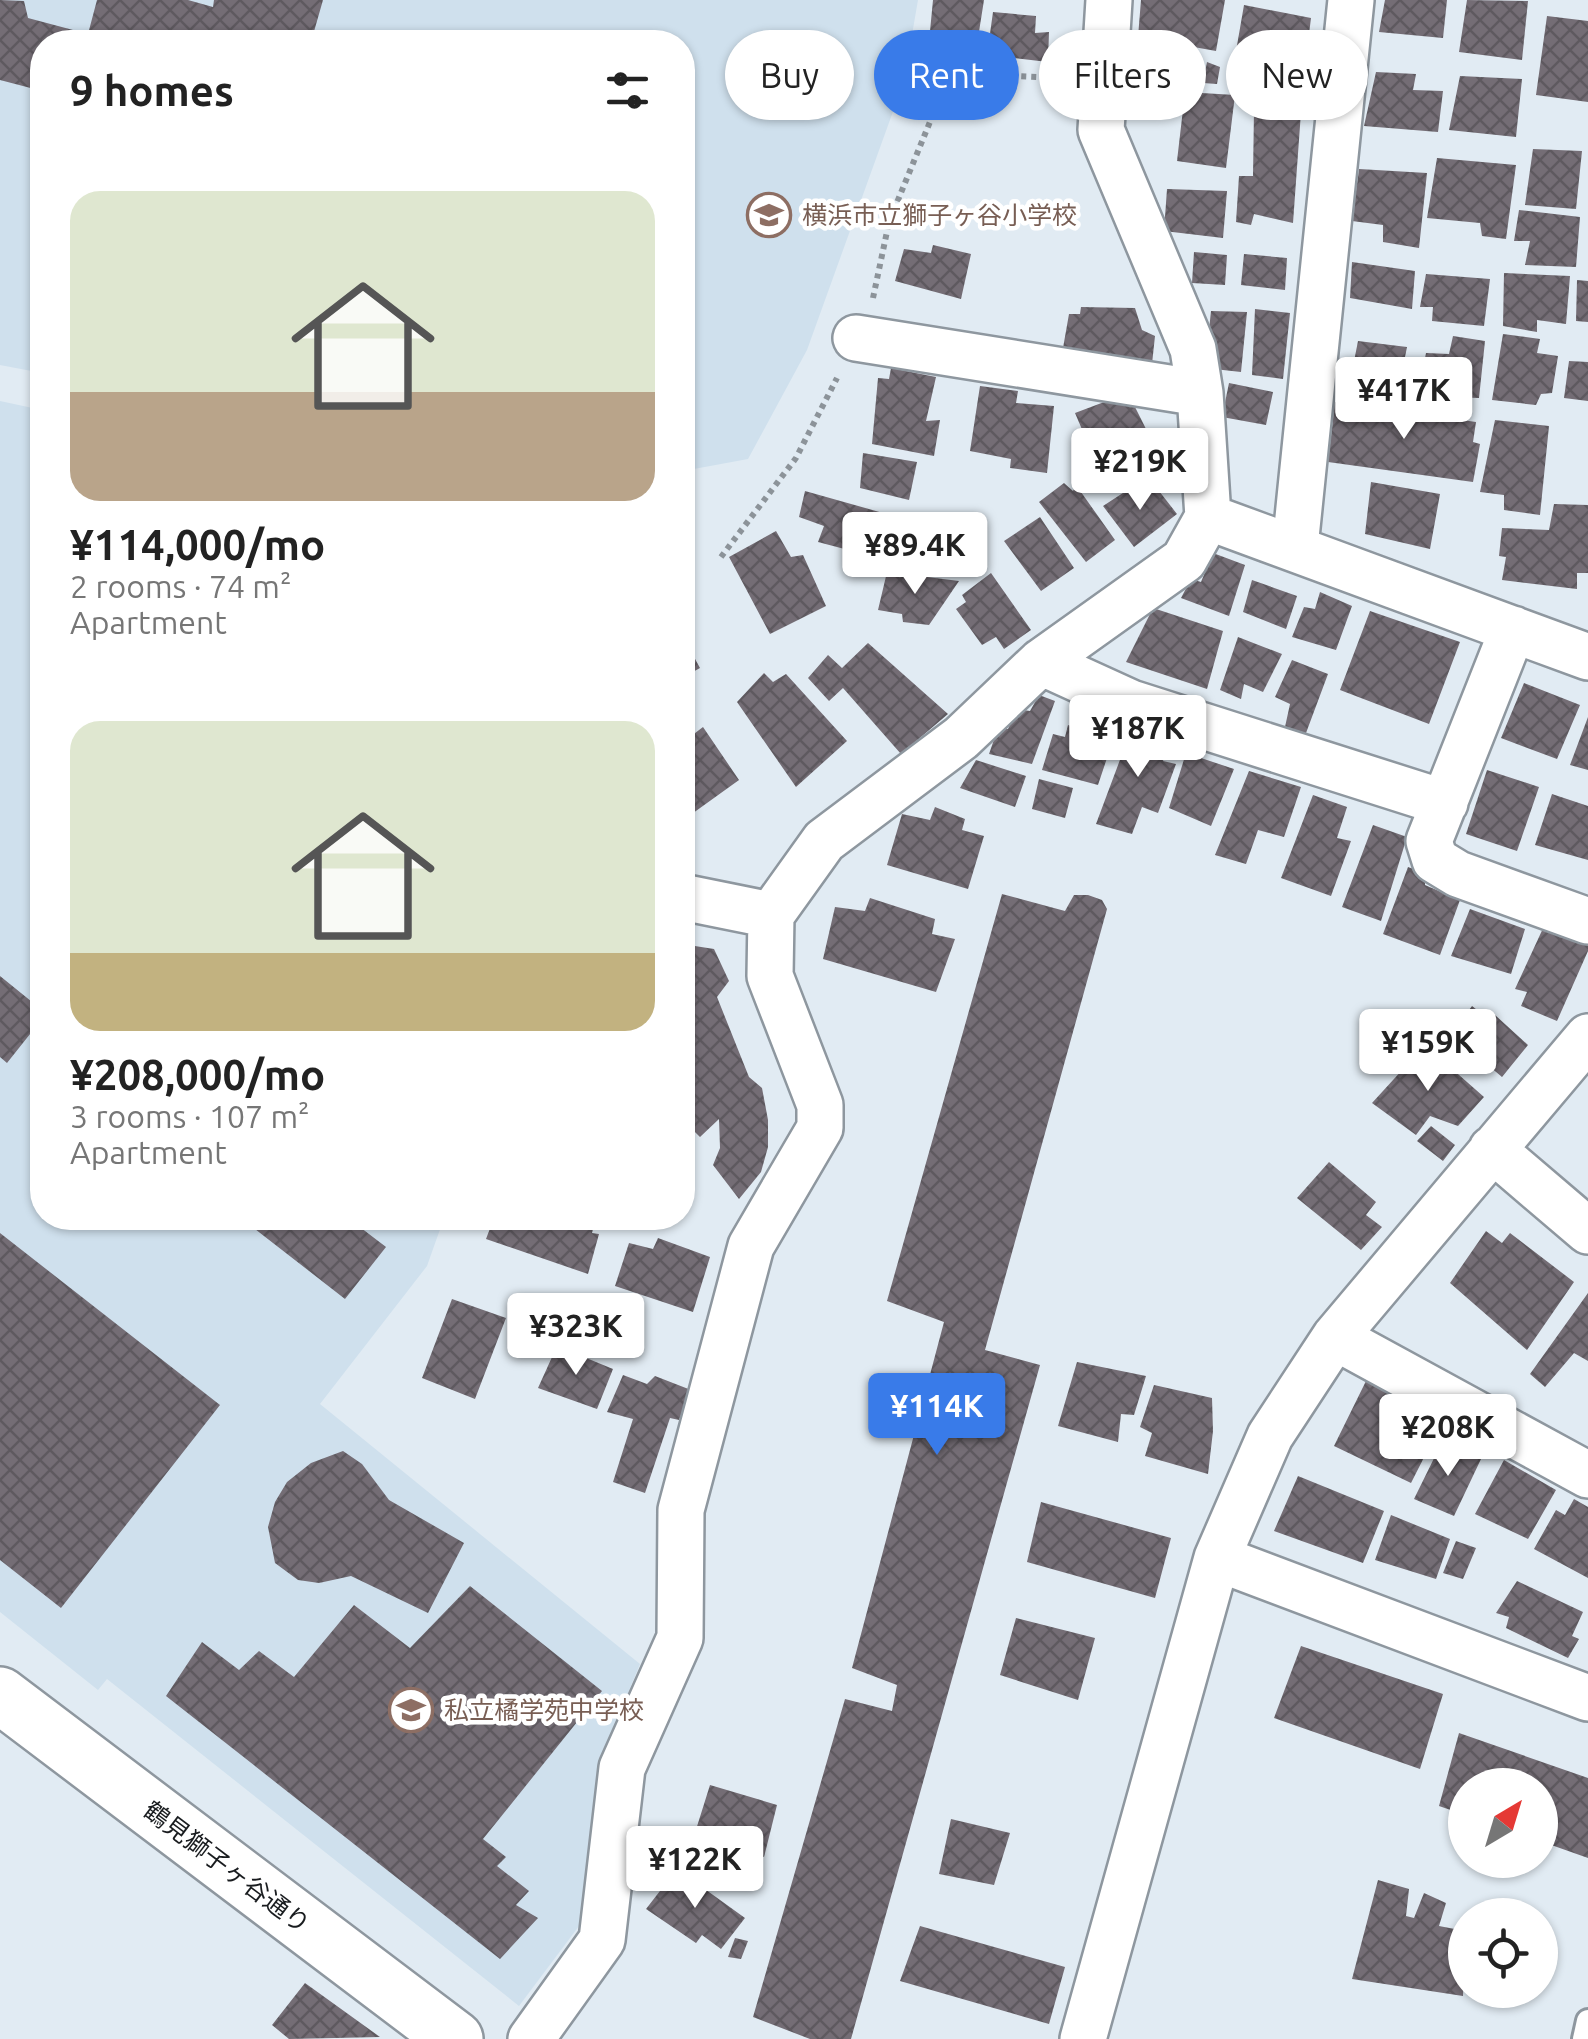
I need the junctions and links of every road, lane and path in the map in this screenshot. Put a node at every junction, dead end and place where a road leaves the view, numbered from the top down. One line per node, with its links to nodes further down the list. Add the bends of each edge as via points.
1 (1109, 0): 3 (street)
2 (1351, 0): 9 (street)
3 (1107, 30)
4 (1039, 77): 6 (path, via 950,73 889,222 872,301)
5 (1102, 120): 7 (street, via 1193,350)
6 (856, 338): 7 (street); 10 (path, via 796,458)
7 (1200, 393): 8 (street)
8 (1208, 517): 9 (street); 13 (street, via 1184,560)
9 (1295, 547): 11 (street)
10 (721, 557)
11 (1513, 629): 12 (street); 14 (street)
12 (1588, 657)
13 (1042, 662): 14 (street, via 1131,703); 16 (street, via 960,738 824,840)
14 (1445, 804): 17 (street, via 1430,841 1435,860)
15 (695, 899): 16 (street)
16 (770, 915): 28 (street, via 770,976 820,1105 820,1128 751,1246 681,1510 680,1638 622,1768 602,1940)
17 (1588, 921)
18 (1588, 1037): 19 (street)
19 (1492, 1149): 20 (street); 21 (street)
20 (1588, 1231)
21 (1335, 1337): 22 (street); 23 (street, via 1270,1436)
22 (1588, 1475)
23 (1217, 1558): 25 (street); 29 (street)
24 (0, 1695): 27 (street, 鶴見獅子ヶ谷通り)
25 (1588, 1698)
26 (1588, 2021): 30 (lane)
27 (455, 2039)
28 (531, 2039)
29 (1083, 2039)
30 (1584, 2039)

